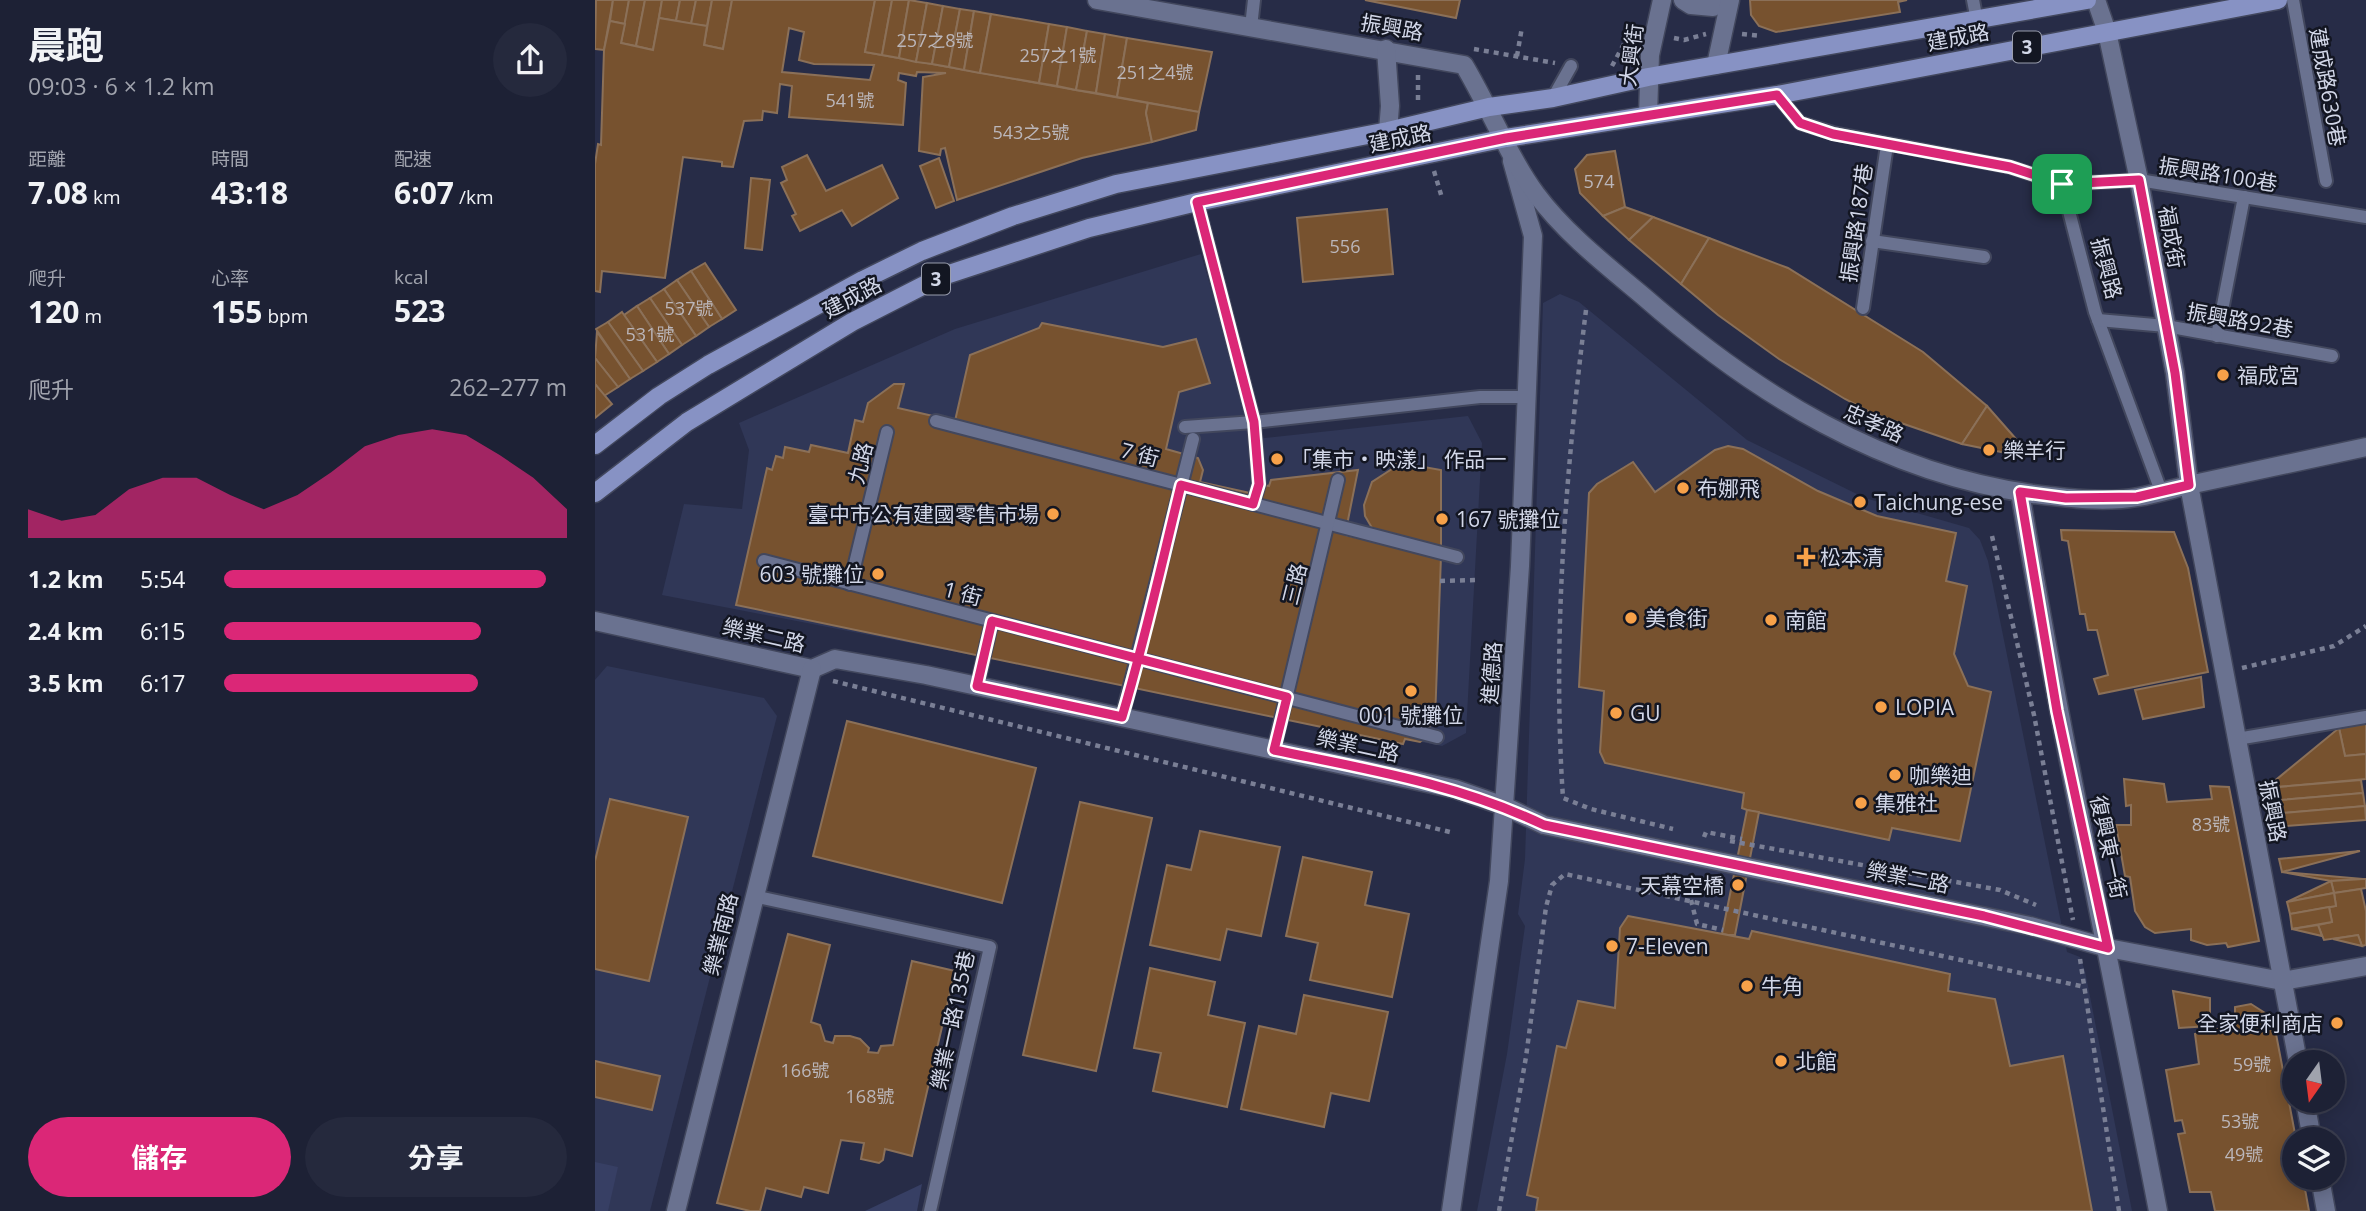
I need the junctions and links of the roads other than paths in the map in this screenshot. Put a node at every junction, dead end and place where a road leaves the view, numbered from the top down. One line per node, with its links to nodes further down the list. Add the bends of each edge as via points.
1 (1097, 0): 13 (street, 振興路)
2 (1254, 0): 13 (lane)
3 (1662, 0): 18 (street, 大興街)
4 (1683, 0): 5 (street, via 1713,7)
5 (1721, 0)
6 (1730, 0): 16 (street)
7 (1973, 0): 12 (lane)
8 (2087, 0): 12 (main road, 建成路 / 3)
9 (2097, 0): 14 (street, 福成街)
10 (2278, 0): 14 (main road, 建成路 / 3)
11 (2293, 0): 27 (lane, 建成路630巷)
12 (1977, 21): 16 (main road, 建成路 / 3)
13 (1251, 27): 15 (street, 振興路)
14 (2107, 32): 19 (main road, 建成路 / 3); 26 (street, 福成街)
15 (1386, 49): 21 (street, 振興路, via 1464,65); 23 (street)
16 (1716, 65): 18 (main road, 建成路 / 3)
17 (1571, 66): 20 (lane)
18 (1649, 77): 20 (main road, 建成路 / 3); 22 (street, 大興街)
19 (1777, 95): 22 (main road, 建成路 / 3); 25 (lane, via 1800,123)
20 (1553, 98): 21 (main road, 建成路 / 3)
21 (1489, 107): 23 (main road, 建成路 / 3); 24 (street, 忠孝路)
22 (1648, 115): 24 (main road, 建成路 / 3)
23 (1388, 131): 45 (main road, 建成路 / 3, via 1116,184 933,247 761,334 659,396)
24 (1506, 138): 30 (main road, 建成路 / 3); 39 (street, 進德路, via 1533,236); 51 (street, 忠孝路, via 1535,192 1552,213 1661,313 1737,372 1853,441 1944,474)
25 (1887, 145): 28 (lane, via 2010,167); 32 (lane, 振興路187巷)
26 (2139, 180): 28 (lane, 振興路100巷); 29 (lane, 振興路100巷); 36 (street, 福成街)
27 (2326, 181)
28 (2062, 184): 35 (lane, 振興路)
29 (2244, 197): 31 (lane, 振興路100巷); 37 (lane)
30 (1197, 202): 41 (lane); 52 (main road, 建成路 / 3, via 1089,228 940,277 822,339 687,422)
31 (2366, 217)
32 (1872, 241): 33 (lane); 34 (lane, 振興路187巷)
33 (1984, 257)
34 (1863, 308)
35 (2098, 320): 36 (lane, 振興路92巷); 50 (lane, 振興路)
36 (2166, 326): 37 (lane, 振興路92巷); 49 (street, 福成街)
37 (2217, 336): 38 (lane, 振興路92巷)
38 (2332, 356)
39 (1526, 397): 41 (lane, via 1480,397); 69 (street, 進德路)
40 (936, 421): 48 (lane, 7 街)
41 (1254, 422): 42 (lane); 53 (lane, via 1259,484)
42 (1185, 427)
43 (887, 432): 57 (lane, 九路)
44 (1193, 439): 48 (lane)
45 (595, 445)
46 (2366, 447): 49 (street, 忠孝路)
47 (1338, 480): 54 (lane, 三路)
48 (1181, 485): 53 (lane, 7 街); 60 (lane)
49 (2189, 485): 50 (street, 忠孝路); 67 (street, 振興路)
50 (2161, 491): 51 (street, 忠孝路, via 2103,498)
51 (2020, 492): 71 (street, 復興東一街, via 2057,711)
52 (595, 493)
53 (1253, 504): 54 (lane, 7 街)
54 (1329, 524): 55 (lane, 7 街); 63 (lane, 三路)
55 (1457, 557)
56 (764, 561): 57 (lane, 1 街)
57 (850, 584): 59 (lane, 1 街)
58 (595, 621): 61 (street, 樂業二路)
59 (992, 621): 60 (lane, 1 街); 62 (lane)
60 (1137, 658): 63 (lane, 1 街); 64 (lane)
61 (812, 669): 62 (street, 樂業二路, via 835,659); 70 (street, 樂業南路)
62 (977, 686): 64 (street, 樂業二路)
63 (1287, 697): 66 (lane, 1 街); 68 (lane, 三路)
64 (1122, 717): 68 (street, 樂業二路)
65 (2366, 717): 67 (lane)
66 (1437, 737)
67 (2237, 740): 73 (street, 振興路)
68 (1274, 750): 69 (street, 樂業二路, via 1455,789)
69 (1504, 806): 71 (street, 樂業二路, via 1544,825 2074,929); 78 (street, 進德路, via 1499,880)
70 (753, 896): 76 (street, 樂業南路); 77 (lane, 樂業一路135巷, via 990,947)
71 (2108, 948): 73 (street, 樂業二路); 79 (street, 復興東一街)
72 (2366, 966): 73 (street)
73 (2282, 981): 74 (street, 振興路)
74 (2296, 1050)
75 (2322, 1190): 80 (street)
76 (676, 1211)
77 (930, 1211)
78 (1451, 1211)
79 (2158, 1211)
80 (2326, 1211)

